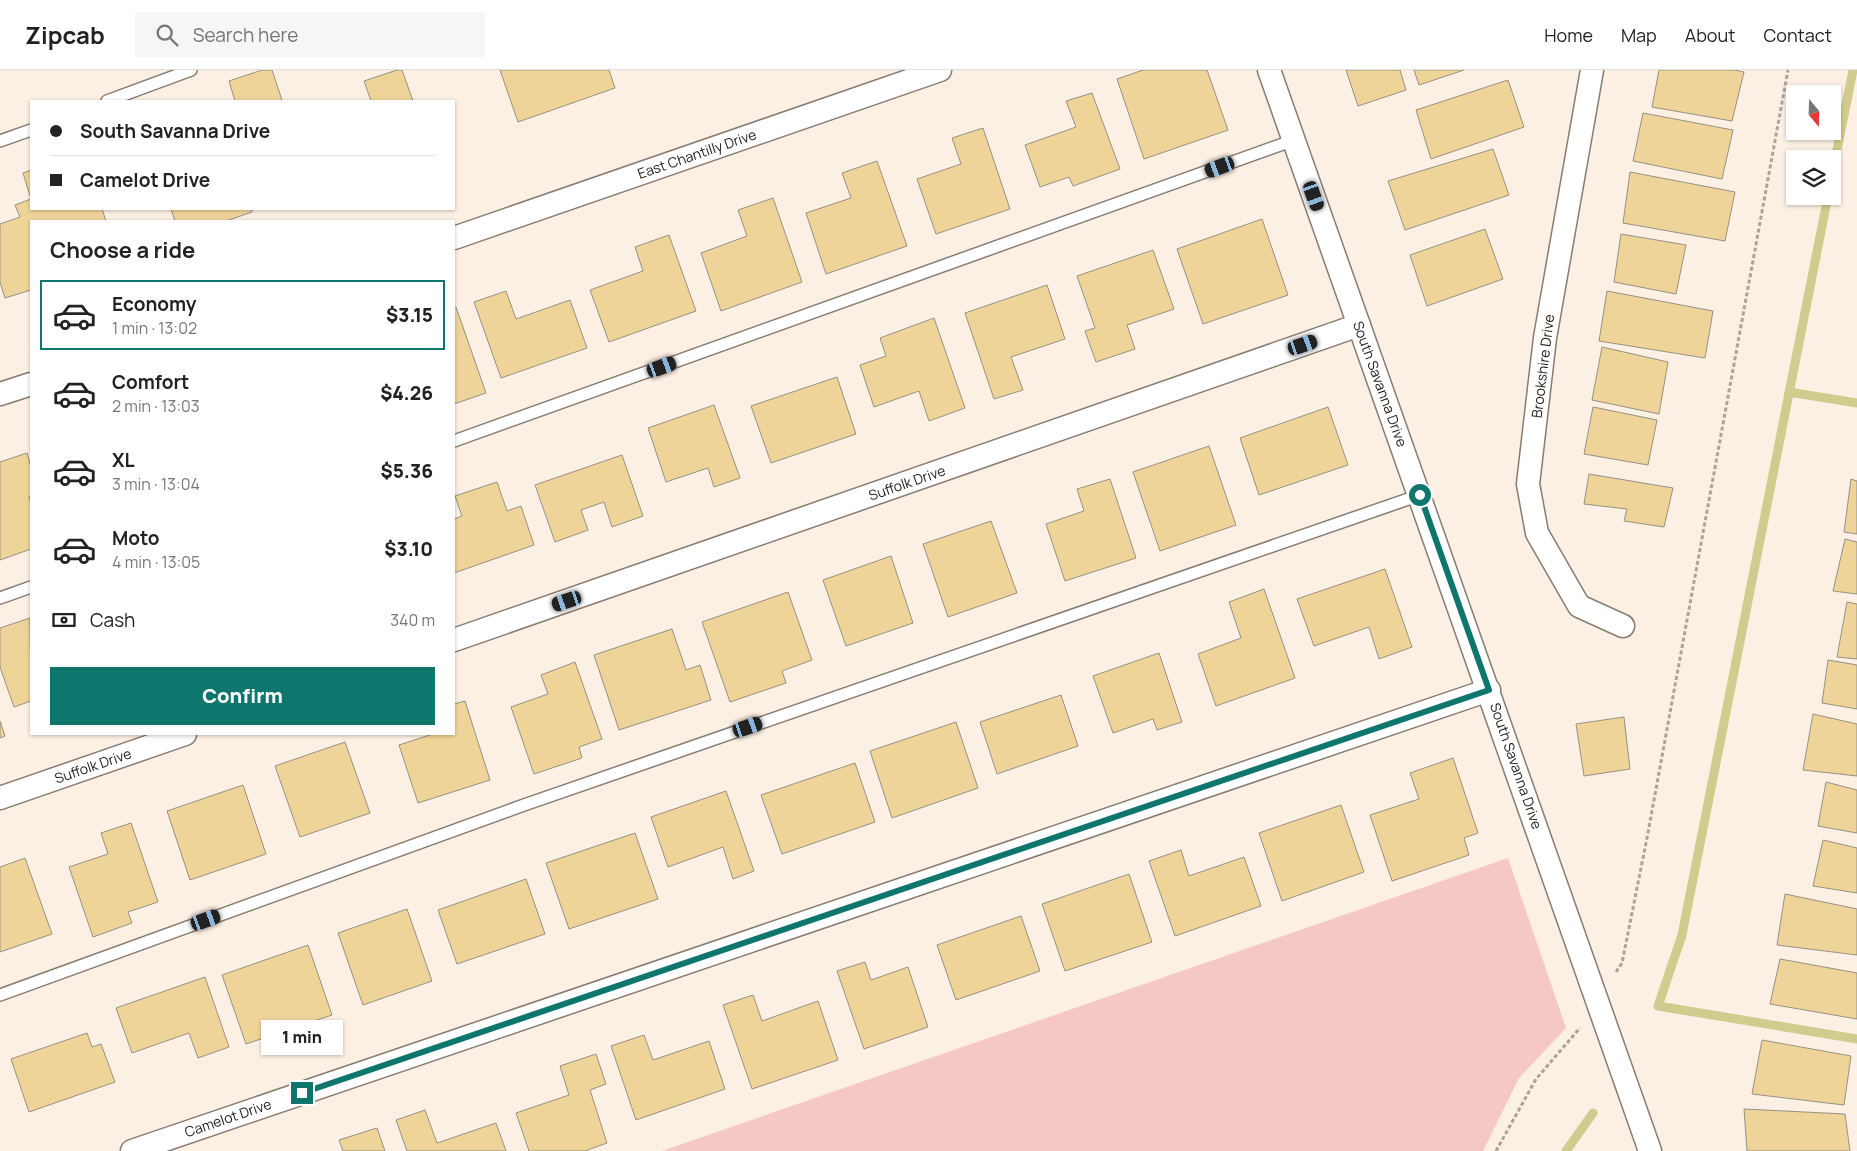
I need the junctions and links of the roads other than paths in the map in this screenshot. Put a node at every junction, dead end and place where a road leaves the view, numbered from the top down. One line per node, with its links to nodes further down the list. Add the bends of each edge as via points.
1 (191, 70): 5 (lane)
2 (940, 70): 9 (street, East Chantilly Drive)
3 (1269, 70): 7 (street, South Savanna Drive)
4 (1592, 70): 17 (street, Brookshire Drive, via 1545,338 1528,484 1537,533 1579,606)
5 (110, 100)
6 (30, 130): 8 (lane)
7 (1294, 140): 10 (street, South Savanna Drive); 13 (lane)
8 (0, 141)
9 (455, 238)
10 (1359, 325): 14 (street, South Savanna Drive); 18 (street, Suffolk Drive)
11 (30, 384): 12 (street)
12 (0, 394)
13 (455, 441)
14 (1420, 495): 19 (street, South Savanna Drive); 22 (lane, via 524,805)
15 (30, 587): 16 (lane)
16 (0, 598)
17 (1623, 626)
18 (455, 640)
19 (1489, 690): 23 (street, Camelot Drive); 24 (street, South Savanna Drive)
20 (182, 735): 21 (street, Suffolk Drive)
21 (0, 798)
22 (0, 995)
23 (132, 1151)
24 (1650, 1151)

